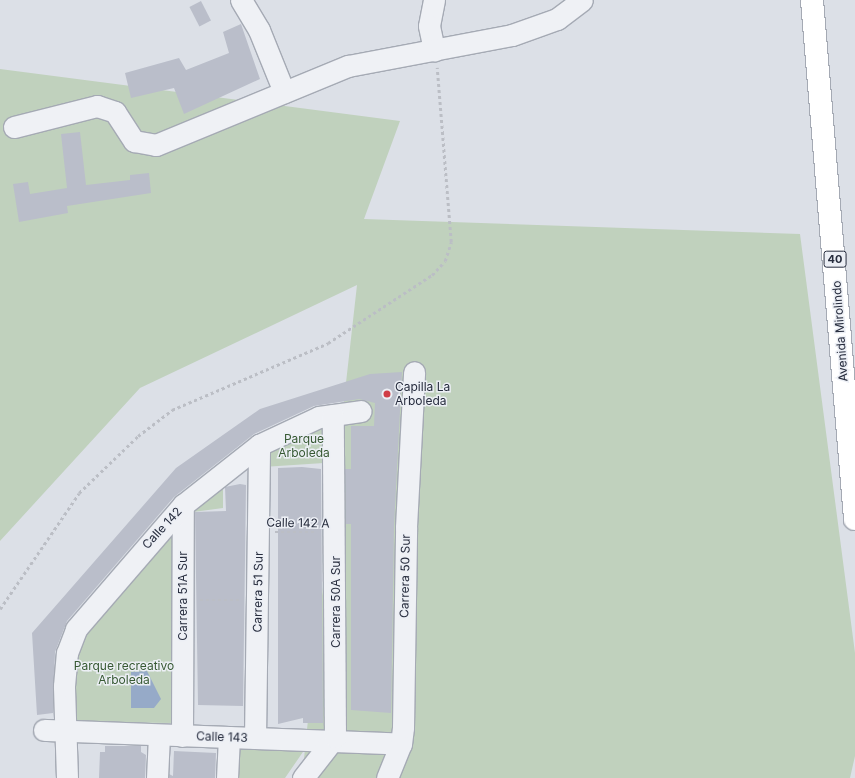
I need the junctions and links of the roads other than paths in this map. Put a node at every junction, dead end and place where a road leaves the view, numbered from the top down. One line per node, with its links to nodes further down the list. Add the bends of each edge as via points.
1 (241, 0): 6 (street, via 259,30)
2 (434, 0): 5 (street, via 429,17)
3 (582, 0): 5 (street, via 557,19 512,35)
4 (812, 0): 13 (main road, Avenida Mirolindo / 40)
5 (434, 50): 6 (street, via 348,66)
6 (284, 92): 7 (street, via 156,145 134,141 115,112 97,106)
7 (14, 127)
8 (414, 372): 21 (street, Carrera 50 Sur, via 406,527)
9 (360, 411): 10 (street, Calle 142)
10 (333, 415): 11 (street, Calle 142, via 294,426); 20 (street, Carrera 50A Sur, via 336,532)
11 (259, 445): 12 (street, Calle 142); 19 (street, Carrera 51 Sur, via 260,531)
12 (183, 505): 15 (street, Calle 142, via 76,628 67,653); 17 (street, Carrera 51A Sur)
13 (855, 518)
14 (44, 730): 15 (street, Calle 143)
15 (66, 731): 16 (street, Calle 143); 22 (street, Calle 142)
16 (159, 735): 17 (street, Calle 143); 23 (street)
17 (182, 736): 18 (street, Calle 143)
18 (228, 737): 19 (street, Calle 143); 24 (street)
19 (255, 738): 20 (street, Calle 143)
20 (333, 742): 21 (street, Calle 143); 25 (street)
21 (401, 744): 26 (street, Carrera 50 Sur)
22 (67, 778)
23 (157, 778)
24 (227, 778)
25 (303, 778)
26 (387, 778)

